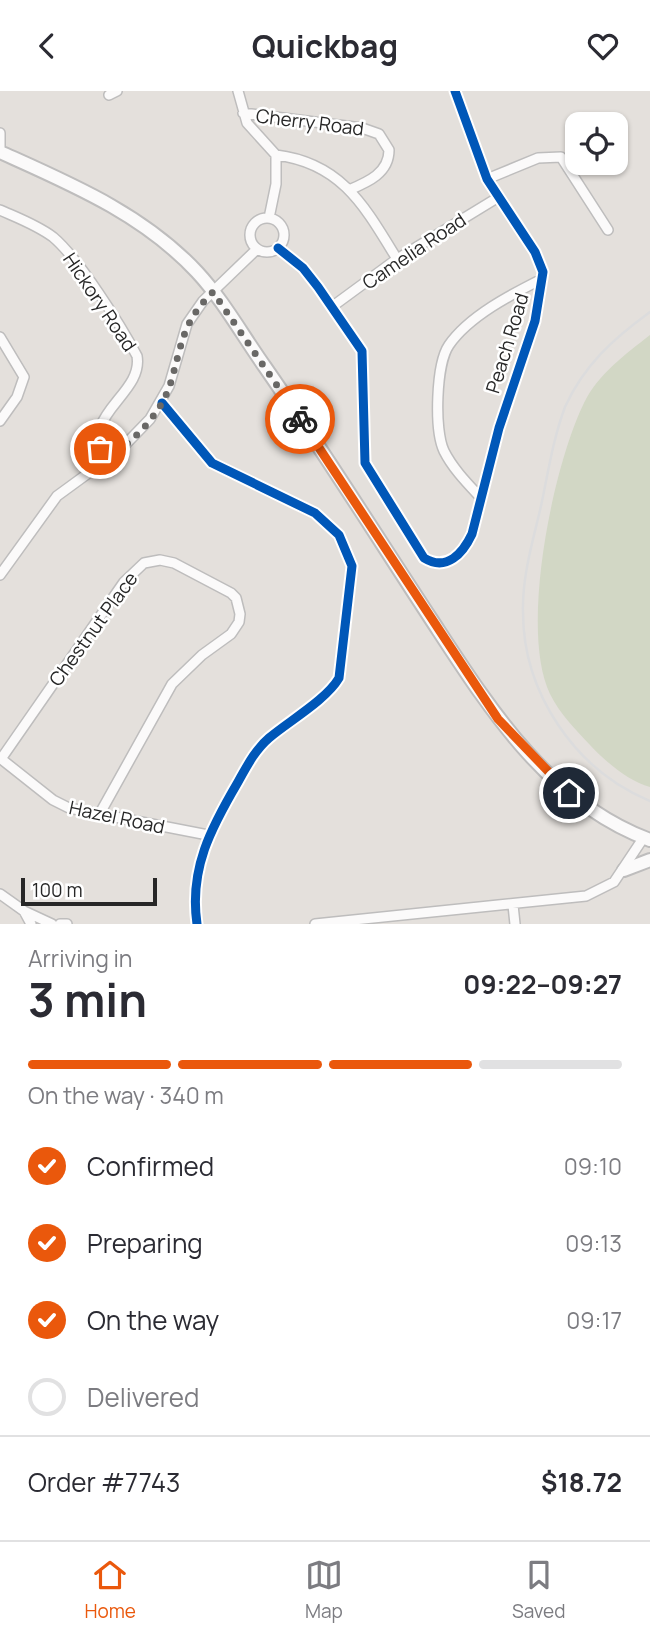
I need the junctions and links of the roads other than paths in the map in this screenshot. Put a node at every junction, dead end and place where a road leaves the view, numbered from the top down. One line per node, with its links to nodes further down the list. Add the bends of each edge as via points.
1 (238, 91): 3 (street)
2 (456, 91): 7 (street, Peach Road)
3 (243, 113): 6 (street, via 251,129); 8 (street, Cherry Road, via 379,134 389,150 387,164 378,175)
4 (0, 132): 5 (street)
5 (0, 150): 17 (main road, via 128,215 180,255)
6 (276, 155): 8 (street, Cherry Road, via 326,169); 11 (street)
7 (486, 179): 9 (street, Peach Road); 12 (street, via 538,158 561,157)
8 (349, 190): 15 (street, Cherry Road)
9 (497, 198): 15 (street, Camelia Road); 16 (street, Peach Road, via 540,260)
10 (0, 210): 22 (street, Hickory Road, via 55,239 137,356 136,373 97,435)
11 (269, 218): 13 (street, via 282,228 284,239); 14 (street, via 251,229)
12 (608, 230)
13 (278, 248): 14 (street, via 269,252); 18 (street, via 303,268)
14 (257, 249): 17 (street)
15 (397, 258): 18 (street, Camelia Road)
16 (542, 279): 23 (street, Peach Road, via 535,321); 23 (street, Peach Road, via 477,320 451,342 442,362 440,440 457,471)
17 (213, 292): 20 (street, via 187,324); 28 (main road, via 498,719 569,793 606,819)
18 (333, 306): 23 (street, via 362,352 365,463 424,558 440,563 459,555 472,534)
19 (0, 337): 21 (street, via 22,370 24,382)
20 (162, 403): 22 (street, via 134,439); 27 (street, via 212,463 333,527 352,566 339,678 256,751)
21 (0, 421)
22 (107, 459): 24 (street, via 57,496)
23 (481, 498)
24 (0, 575)
25 (1, 758): 26 (street, Hazel Road, via 62,805); 26 (street, Chestnut Place, via 139,566 151,561 174,563 221,587 240,607 236,628 172,684)
26 (99, 815): 27 (street, Hazel Road)
27 (208, 835): 38 (street, via 195,880)
28 (647, 839): 30 (street)
29 (650, 860): 30 (main road)
30 (624, 870): 32 (street, via 598,893)
31 (0, 894): 33 (street)
32 (513, 905): 39 (street); 40 (street)
33 (24, 911): 34 (street); 35 (street)
34 (31, 924)
35 (52, 924)
36 (60, 924): 37 (street)
37 (67, 924)
38 (197, 924)
39 (315, 924)
40 (515, 924)

